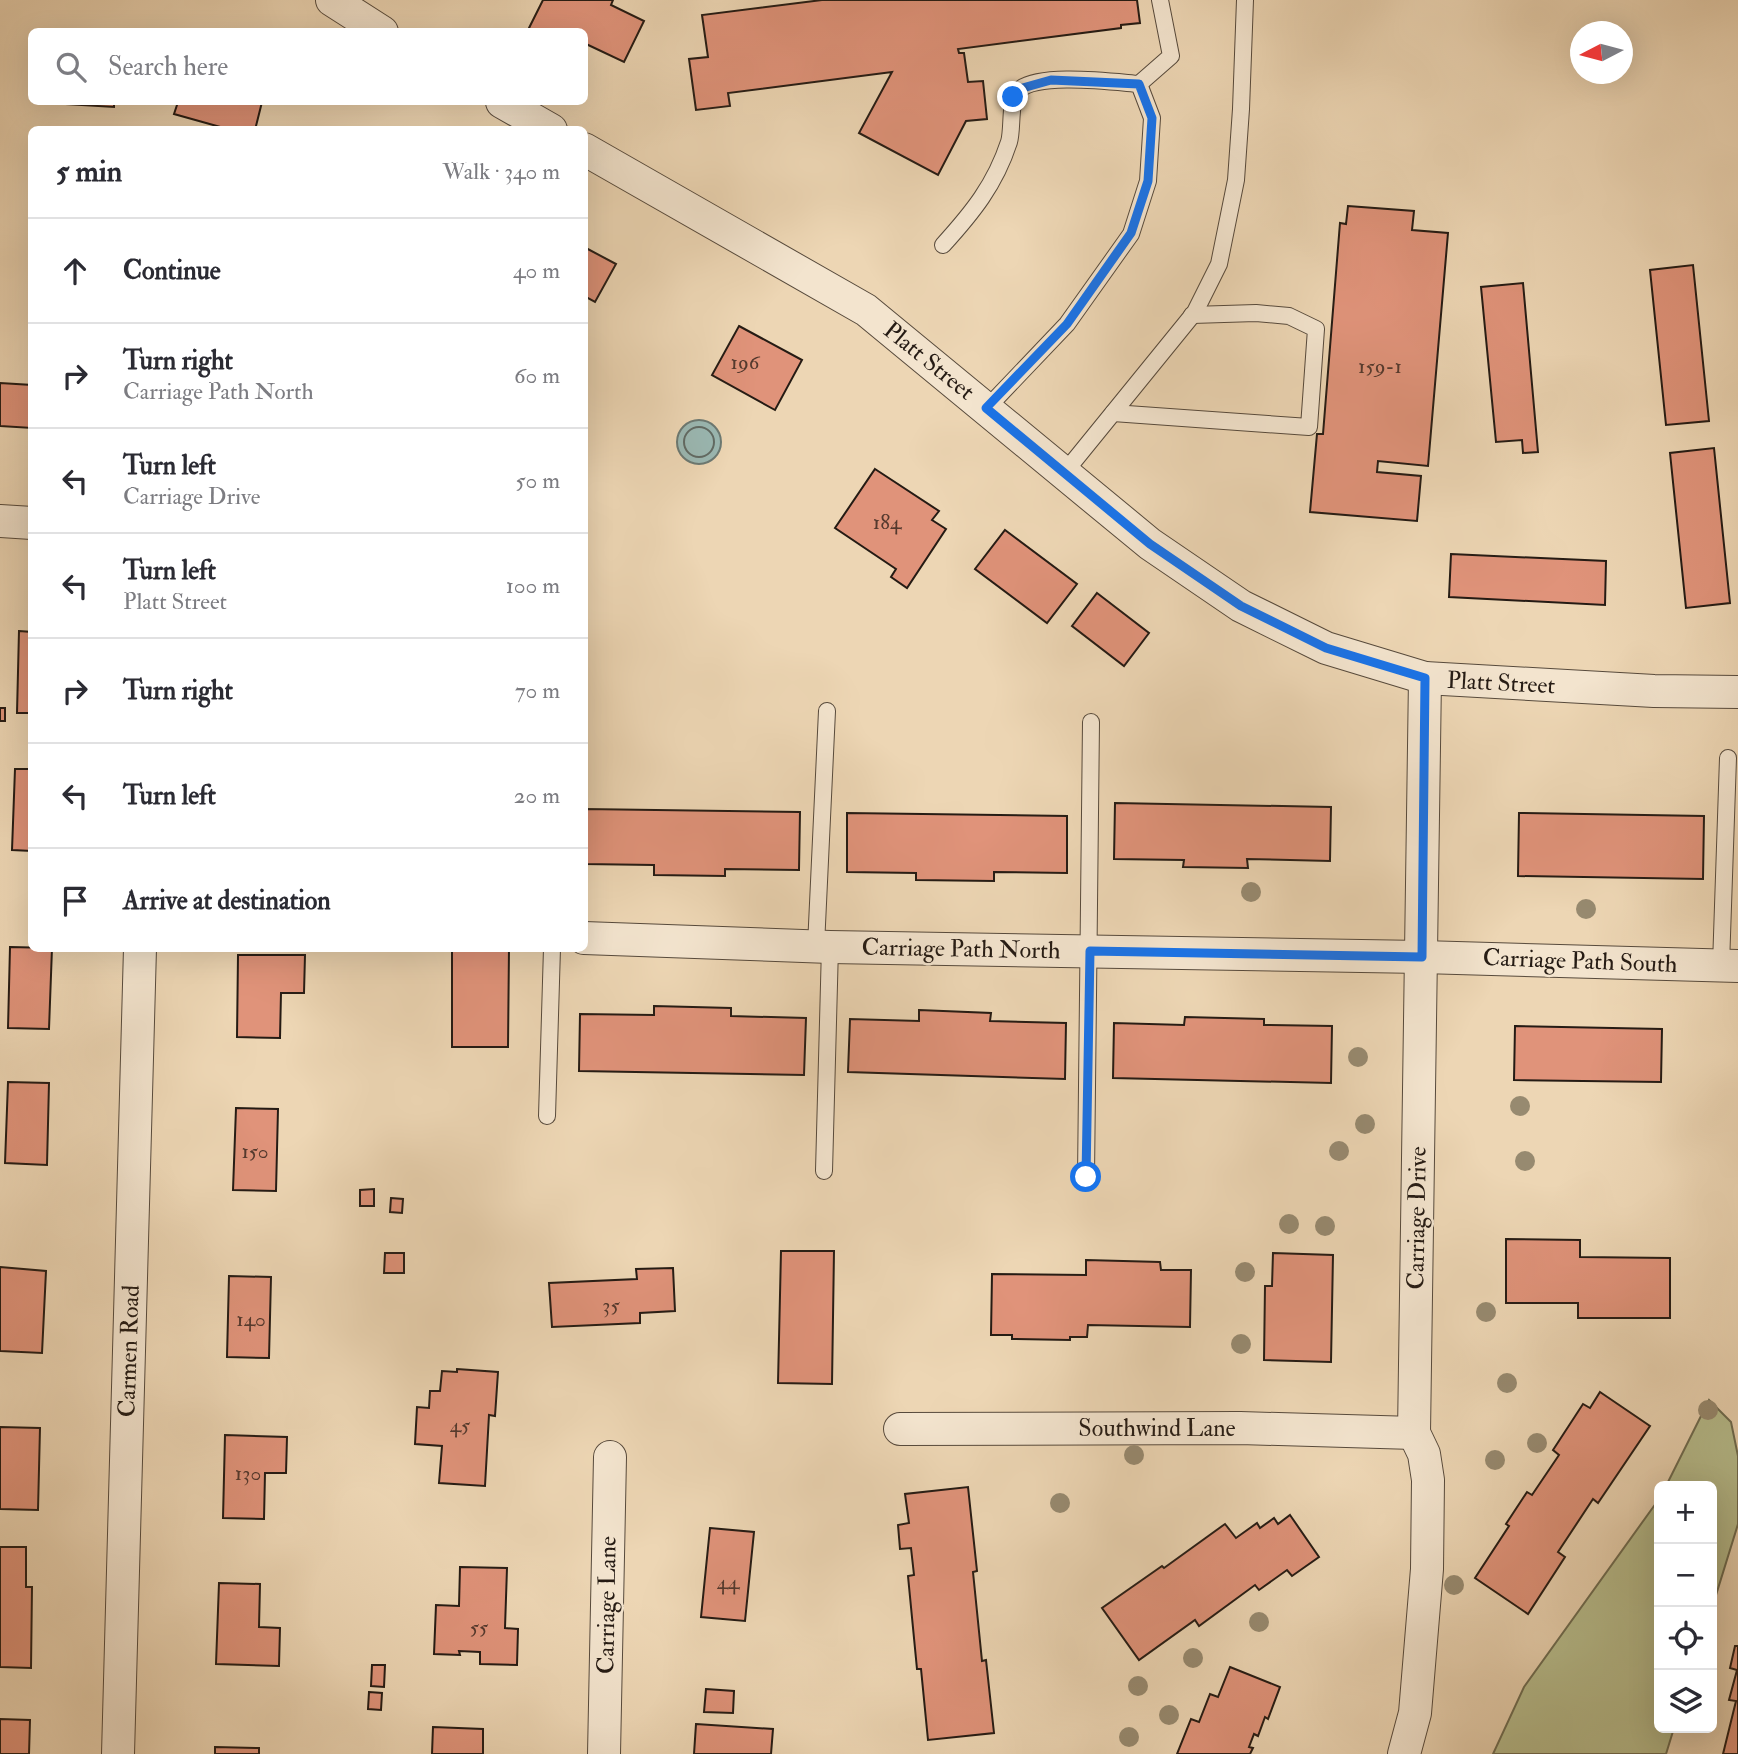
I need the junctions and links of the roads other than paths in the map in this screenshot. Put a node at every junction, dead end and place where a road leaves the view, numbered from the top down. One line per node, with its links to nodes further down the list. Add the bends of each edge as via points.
1 (331, 0): 4 (street)
2 (1160, 0): 5 (lane, via 1171,56)
3 (1245, 0): 10 (lane, via 1232,206 1220,264)
4 (376, 28)
5 (1139, 84): 9 (lane, via 1051,80 1019,89 1013,97 1010,140 995,178 975,210); 11 (lane, via 1152,118 1148,181 1131,233 1067,324)
6 (507, 105): 7 (street)
7 (544, 126)
8 (588, 151): 11 (street, Platt Street, via 866,310)
9 (943, 245)
10 (1192, 314): 12 (lane); 12 (lane, via 1289,316 1316,330 1310,426)
11 (986, 408): 13 (street, Platt Street)
12 (1113, 413): 13 (lane)
13 (1065, 472): 16 (street, Platt Street, via 1150,544 1241,606 1326,648)
14 (0, 521): 15 (street)
15 (28, 523)
16 (1425, 678): 17 (street, Platt Street); 26 (street, Carriage Drive)
17 (1738, 692)
18 (827, 711): 22 (lane)
19 (1091, 722): 23 (lane)
20 (1728, 758): 27 (lane)
21 (588, 938): 22 (street, Carriage Path North)
22 (823, 946): 23 (street, Carriage Path North); 29 (lane)
23 (1090, 951): 26 (street, Carriage Path North); 30 (lane)
24 (140, 952): 34 (street, Carmen Road)
25 (552, 952): 28 (lane)
26 (1422, 957): 27 (street, Carriage Path South); 32 (street, Carriage Drive)
27 (1729, 965)
28 (547, 1116)
29 (824, 1171)
30 (1086, 1177)
31 (900, 1429): 32 (street, Southwind Lane, via 1240,1428)
32 (1414, 1433): 36 (street, Carriage Drive, via 1424,1454 1428,1480 1427,1569 1415,1713)
33 (610, 1457): 35 (street, Carriage Lane)
34 (118, 1754)
35 (604, 1754)
36 (1404, 1754)

